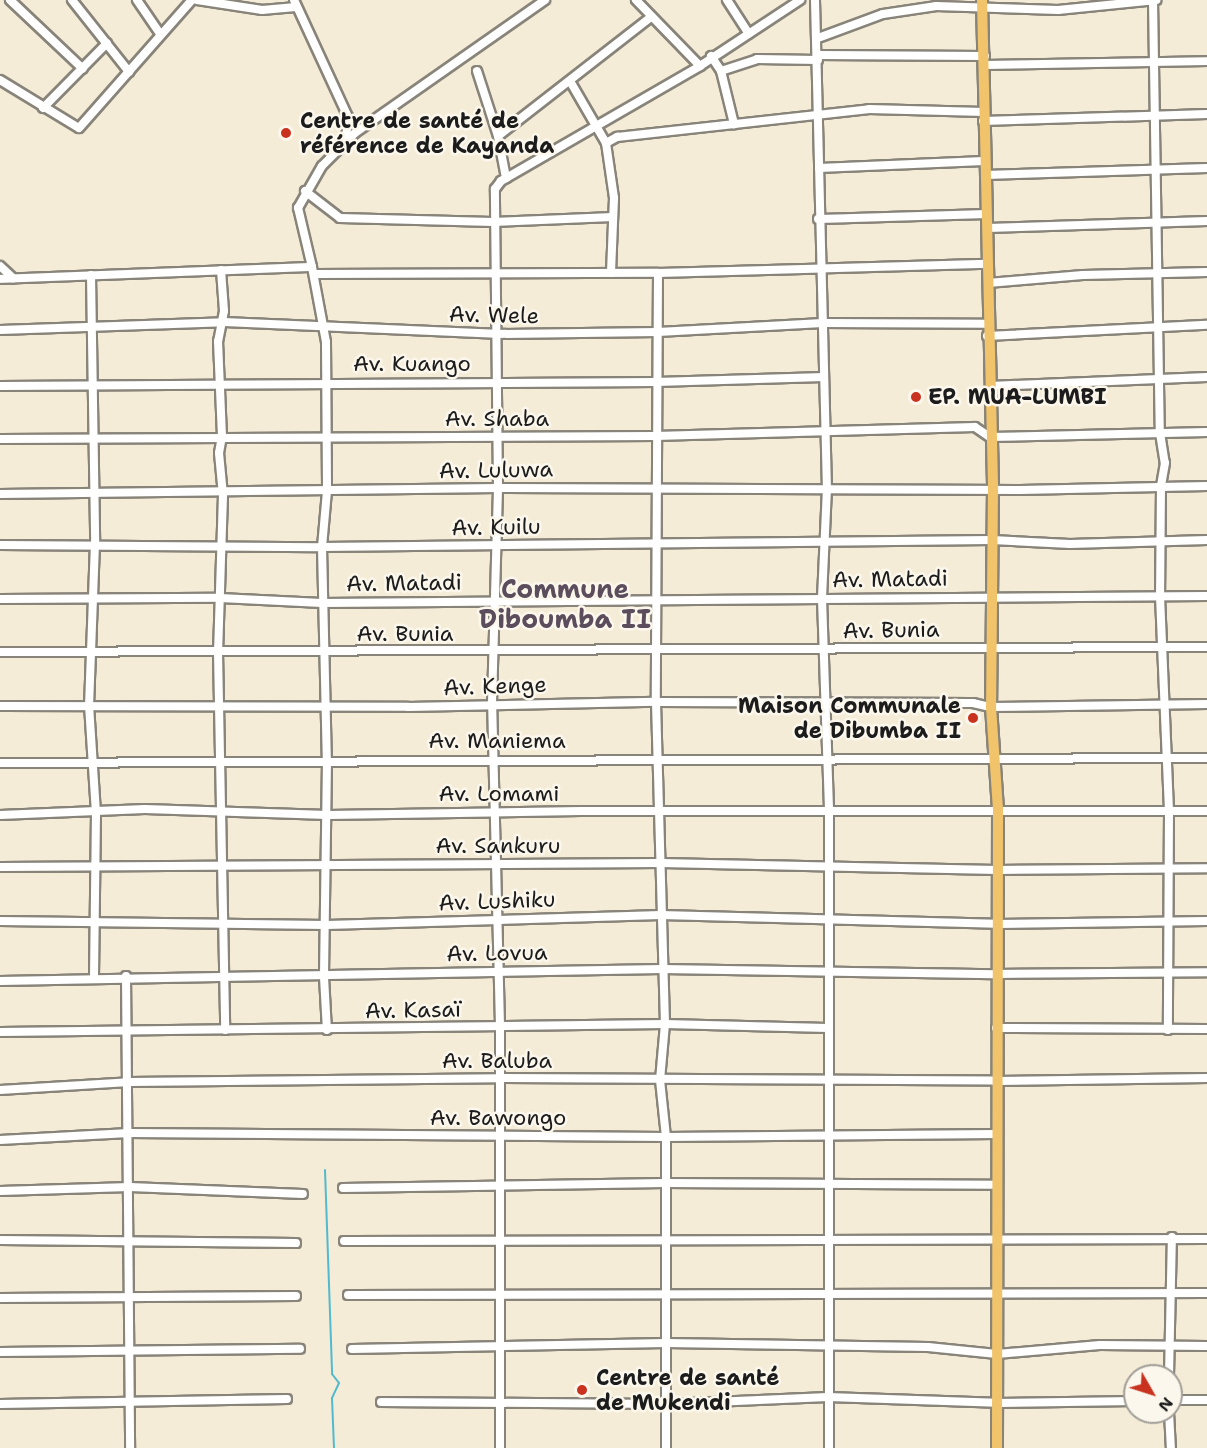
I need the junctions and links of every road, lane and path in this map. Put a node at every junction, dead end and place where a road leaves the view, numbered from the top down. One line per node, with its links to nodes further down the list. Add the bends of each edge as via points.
1 (10, 0): 25 (street)
2 (72, 0): 18 (street)
3 (137, 0): 16 (street)
4 (192, 0): 16 (street)
5 (197, 0): 12 (street, via 262,10)
6 (545, 0): 39 (street)
7 (636, 0): 14 (street)
8 (727, 0): 15 (street)
9 (800, 0): 15 (street)
10 (815, 0): 17 (street)
11 (1154, 0): 13 (street, via 1058,10); 23 (street)
12 (295, 3): 39 (street, via 348,117)
13 (981, 3): 17 (street, via 894,12); 21 (highway)
14 (651, 17): 24 (street); 30 (street)
15 (748, 34): 19 (street)
16 (160, 35): 28 (street)
17 (818, 38): 20 (street)
18 (107, 43): 25 (street); 28 (street)
19 (711, 56): 24 (street); 27 (street)
20 (818, 58): 21 (street); 27 (street, via 757,59); 35 (street)
21 (985, 60): 23 (street); 34 (highway)
22 (1207, 61): 23 (street)
23 (1155, 62): 33 (street)
24 (700, 66): 37 (street)
25 (83, 69): 31 (street)
26 (477, 71): 38 (street)
27 (721, 71): 36 (street)
28 (129, 72): 31 (street, via 79,128)
29 (0, 80): 31 (street)
30 (570, 81): 37 (street); 38 (street)
31 (43, 108)
32 (1207, 114): 33 (street)
33 (1155, 115): 34 (street); 44 (street)
34 (984, 117): 35 (street, via 869,109); 41 (highway)
35 (820, 118): 36 (street); 42 (street)
36 (734, 124): 40 (street, via 616,137)
37 (595, 126): 40 (street); 46 (street)
38 (498, 136): 46 (street)
39 (346, 140): 47 (street)
40 (606, 143): 49 (street)
41 (984, 161): 42 (street); 45 (highway)
42 (819, 168): 50 (street)
43 (1207, 168): 44 (street)
44 (1157, 170): 45 (street); 53 (street)
45 (985, 175): 48 (highway)
46 (506, 178): 52 (street, via 496,184)
47 (305, 191): 52 (street, via 340,218); 59 (street, via 298,216)
48 (987, 214): 50 (street); 54 (highway)
49 (613, 217): 52 (street); 63 (street)
50 (818, 219): 57 (street)
51 (1207, 221): 53 (street)
52 (493, 222): 60 (street)
53 (1157, 223): 54 (street); 61 (street)
54 (988, 228): 55 (highway)
55 (988, 264): 57 (street); 68 (highway)
56 (0, 266): 67 (street)
57 (822, 269): 64 (street); 70 (street)
58 (221, 270): 59 (street); 65 (street); 69 (street)
59 (313, 271): 60 (street); 74 (street)
60 (494, 271): 63 (street); 78 (street)
61 (1159, 272): 62 (street); 68 (street); 73 (street)
62 (1207, 272)
63 (611, 273): 64 (street)
64 (658, 273): 77 (street)
65 (91, 275): 67 (street); 75 (street)
66 (0, 279): 67 (street)
67 (13, 279)
68 (988, 283): 71 (highway)
69 (224, 321): 74 (street, Av. Wele); 75 (street, Av. Wele); 83 (street, via 218,341)
70 (823, 323): 71 (street, Av. Wele); 77 (street, Av. Wele); 80 (street)
71 (988, 324): 79 (highway)
72 (1207, 325): 73 (street)
73 (1158, 327): 79 (street); 82 (street)
74 (326, 328): 78 (street, Av. Wele); 84 (street)
75 (92, 329): 76 (street, Av. Wele); 87 (street)
76 (0, 330)
77 (658, 332): 78 (street, Av. Wele); 86 (street)
78 (496, 334): 85 (street)
79 (987, 336): 89 (highway)
80 (824, 377): 86 (street, Av. Kuango); 90 (street)
81 (1207, 377): 82 (street)
82 (1160, 379): 89 (street); 92 (street)
83 (222, 382): 84 (street, Av. Kuango); 87 (street, Av. Kuango); 93 (street)
84 (326, 382): 85 (street, Av. Kuango); 98 (street)
85 (497, 382): 86 (street, Av. Kuango); 95 (street)
86 (656, 382): 94 (street)
87 (93, 384): 88 (street, Av. Kuango); 97 (street)
88 (0, 386)
89 (990, 386): 96 (highway)
90 (825, 432): 94 (street, Av. Shaba); 96 (street, Av. Shaba, via 975,427); 105 (street)
91 (1207, 432): 92 (street)
92 (1160, 433): 96 (street); 100 (street, via 1165,463)
93 (222, 436): 97 (street, Av. Shaba); 98 (street, Av. Shaba); 106 (street, via 219,453)
94 (655, 436): 95 (street, Av. Shaba); 104 (street)
95 (496, 437): 98 (street, Av. Shaba); 103 (street)
96 (990, 437): 102 (highway)
97 (94, 438): 99 (street, Av. Shaba); 109 (street)
98 (327, 438): 107 (street)
99 (0, 439)
100 (1161, 486): 101 (street, Av. Luluwa); 102 (street, Av. Luluwa, via 1020,490); 112 (street)
101 (1207, 486)
102 (993, 487): 105 (street, Av. Luluwa); 110 (highway)
103 (498, 488): 104 (street, Av. Luluwa); 107 (street, Av. Luluwa); 118 (street)
104 (657, 488): 105 (street, Av. Luluwa); 115 (street)
105 (827, 488): 113 (street)
106 (223, 490): 107 (street, Av. Luluwa); 109 (street, Av. Luluwa); 116 (street)
107 (327, 491): 119 (street)
108 (0, 494): 109 (street, Av. Luluwa)
109 (94, 494): 114 (street)
110 (992, 540): 112 (street, Av. Kuilu, via 1070,544); 113 (street, Av. Kuilu); 120 (highway)
111 (1207, 540): 112 (street, Av. Kuilu)
112 (1162, 541): 121 (street)
113 (825, 542): 115 (street, Av. Kuilu); 125 (street)
114 (95, 543): 116 (street, Av. Kuilu); 117 (street, Av. Kuilu); 123 (street)
115 (657, 543): 118 (street, Av. Kuilu); 127 (street)
116 (221, 544): 119 (street, Av. Kuilu); 124 (street)
117 (0, 545)
118 (497, 545): 119 (street, Av. Kuilu); 128 (street)
119 (322, 547): 129 (street)
120 (989, 596): 121 (street, Av. Matadi); 125 (street, Av. Matadi); 131 (highway, via 994,629)
121 (1160, 596): 122 (street, Av. Matadi); 132 (street)
122 (1207, 596)
123 (93, 597): 124 (street, Av. Matadi); 126 (street, Av. Matadi); 133 (street)
124 (220, 598): 129 (street, Av. Matadi); 137 (street)
125 (822, 598): 127 (street, Av. Matadi); 134 (street)
126 (0, 599)
127 (656, 599): 128 (street, Av. Matadi); 135 (street)
128 (493, 600): 129 (street, Av. Matadi); 139 (street)
129 (322, 603): 138 (street)
130 (1207, 647): 132 (street, Av. Bunia)
131 (990, 648): 132 (street, Av. Bunia); 134 (street, Av. Bunia); 149 (highway)
132 (1161, 648): 147 (street)
133 (90, 649): 136 (street, Av. Bunia); 137 (street, Av. Bunia); 144 (street)
134 (823, 649): 135 (street, Av. Bunia); 141 (street)
135 (657, 650): 139 (street, Av. Bunia); 140 (street)
136 (0, 652)
137 (218, 652): 138 (street, Av. Bunia); 145 (street)
138 (325, 653): 139 (street, Av. Bunia); 146 (street)
139 (494, 653): 142 (street)
140 (656, 702): 141 (street, Av. Kenge); 142 (street, Av. Kenge); 151 (street)
141 (822, 702): 149 (street, Av. Kenge, via 973,703); 150 (street)
142 (492, 703): 146 (street, Av. Kenge); 157 (street)
143 (1207, 704): 147 (street, Av. Kenge)
144 (89, 705): 145 (street, Av. Kenge); 148 (street, Av. Kenge); 154 (street)
145 (220, 705): 146 (street, Av. Kenge); 155 (street)
146 (324, 705): 156 (street)
147 (1162, 705): 149 (street, Av. Kenge); 153 (street)
148 (0, 706)
149 (991, 707): 158 (highway)
150 (827, 757): 151 (street, Av. Maniema); 158 (street, Av. Maniema); 167 (street)
151 (660, 758): 157 (street, Av. Maniema); 161 (street)
152 (1207, 758): 153 (street, Av. Maniema)
153 (1166, 759): 158 (street, Av. Maniema); 162 (street)
154 (94, 760): 155 (street, Av. Maniema); 159 (street, Av. Maniema); 166 (street)
155 (221, 760): 156 (street, Av. Maniema); 163 (street)
156 (327, 760): 157 (street, Av. Maniema); 169 (street)
157 (497, 760): 164 (street)
158 (995, 761): 160 (highway)
159 (0, 763)
160 (998, 810): 162 (street, Av. Lomami); 167 (street, Av. Lomami); 178 (highway)
161 (661, 811): 164 (street, Av. Lomami); 167 (street, Av. Lomami); 170 (street)
162 (1169, 811): 165 (street, Av. Lomami); 179 (street)
163 (220, 812): 166 (street, Av. Lomami, via 145,809); 169 (street, Av. Lomami); 176 (street)
164 (496, 812): 169 (street, Av. Lomami); 171 (street)
165 (1207, 812)
166 (96, 813): 168 (street, Av. Lomami); 175 (street)
167 (828, 813): 172 (street)
168 (0, 815)
169 (328, 815): 173 (street)
170 (661, 863): 171 (street, Av. Sankuru); 172 (street, Av. Sankuru); 180 (street)
171 (496, 864): 173 (street, Av. Sankuru); 181 (street)
172 (829, 864): 178 (street, Av. Sankuru); 182 (street)
173 (325, 866): 176 (street, Av. Sankuru); 189 (street)
174 (0, 867): 175 (street, Av. Sankuru)
175 (93, 868): 176 (street, Av. Sankuru, via 189,863); 184 (street)
176 (224, 868): 185 (street)
177 (1207, 868): 179 (street, Av. Sankuru)
178 (997, 870): 179 (street, Av. Sankuru); 188 (highway)
179 (1168, 870): 186 (street)
180 (661, 915): 181 (street, Av. Lushiku); 182 (street, Av. Lushiku); 190 (street)
181 (497, 918): 189 (street, Av. Lushiku); 191 (street)
182 (828, 919): 188 (street, Av. Lushiku); 192 (street)
183 (0, 921): 184 (street, Av. Lushiku)
184 (95, 921): 185 (street, Av. Lushiku); 197 (street)
185 (222, 921): 189 (street, Av. Lushiku); 196 (street)
186 (1167, 921): 187 (street, Av. Lushiku); 188 (street, Av. Lushiku); 193 (street)
187 (1207, 921)
188 (996, 924): 195 (highway)
189 (327, 925): 199 (street)
190 (662, 969): 191 (street, Av. Lovua); 192 (street, Av. Lovua); 201 (street)
191 (498, 971): 199 (street, Av. Lovua); 202 (street)
192 (828, 971): 195 (street, Av. Lovua); 203 (street)
193 (1168, 972): 194 (street, Av. Lovua); 195 (street, Av. Lovua); 209 (street)
194 (1207, 972)
195 (995, 974): 204 (highway)
196 (224, 975): 198 (street, Av. Lovua); 199 (street, Av. Lovua); 207 (street)
197 (94, 976): 198 (street, Av. Lovua); 200 (street, Av. Lovua)
198 (126, 976): 206 (street)
199 (324, 977): 208 (street)
200 (0, 981)
201 (665, 1024): 202 (street, Av. Kasaï); 203 (street, Av. Kasaï); 214 (street)
202 (500, 1026): 208 (street, Av. Kasaï); 211 (street)
203 (828, 1028): 213 (street)
204 (996, 1028): 209 (street); 215 (highway)
205 (1207, 1029): 209 (street)
206 (128, 1030): 207 (street, Av. Kasaï); 210 (street, Av. Kasaï); 216 (street)
207 (225, 1030): 208 (street, Av. Kasaï)
208 (327, 1030)
209 (1168, 1030)
210 (0, 1032)
211 (499, 1078): 214 (street, Av. Baluba); 216 (street, Av. Baluba); 221 (street)
212 (1207, 1078): 215 (street, Av. Baluba)
213 (827, 1079): 214 (street, Av. Baluba); 215 (street, Av. Baluba); 220 (street)
214 (660, 1080): 222 (street)
215 (995, 1081): 219 (highway)
216 (129, 1082): 217 (street, Av. Baluba); 218 (street)
217 (0, 1090)
218 (129, 1133): 221 (street, Av. Bawongo); 223 (street, Av. Bawongo); 227 (street)
219 (996, 1134): 220 (street, Av. Bawongo); 226 (highway)
220 (827, 1136): 222 (street, Av. Bawongo); 225 (street)
221 (499, 1137): 222 (street, Av. Bawongo); 229 (street)
222 (666, 1137): 224 (street)
223 (0, 1140)
224 (665, 1183): 225 (street); 229 (street); 233 (street)
225 (826, 1184): 226 (street); 238 (street)
226 (996, 1185): 240 (highway)
227 (130, 1187): 230 (street); 231 (street); 236 (street)
228 (343, 1188): 229 (street)
229 (498, 1188): 237 (street)
230 (0, 1191)
231 (303, 1194)
232 (1172, 1237): 234 (street); 240 (street); 245 (street)
233 (664, 1239): 237 (street); 238 (street); 242 (street)
234 (1207, 1239)
235 (0, 1240): 236 (street)
236 (129, 1240): 241 (street); 251 (street)
237 (499, 1240): 239 (street); 243 (street)
238 (828, 1240): 240 (street); 244 (street)
239 (344, 1241)
240 (996, 1242): 247 (highway)
241 (296, 1243)
242 (665, 1292): 243 (street); 244 (street); 252 (street)
243 (497, 1293): 248 (street); 253 (street)
244 (827, 1293): 247 (street); 254 (street)
245 (1171, 1293): 246 (street); 247 (street); 255 (street)
246 (1207, 1293)
247 (996, 1294): 261 (highway)
248 (348, 1295)
249 (296, 1296): 251 (street)
250 (0, 1298): 251 (street)
251 (129, 1300): 258 (street)
252 (666, 1343): 253 (street); 254 (street); 273 (street)
253 (498, 1346): 257 (street); 272 (street)
254 (827, 1346): 261 (street, via 928,1347); 263 (street)
255 (1169, 1346): 256 (street); 261 (street, via 1100,1345); 262 (street)
256 (1207, 1346)
257 (352, 1348)
258 (130, 1349): 259 (street); 260 (street); 269 (street)
259 (300, 1349)
260 (0, 1352)
261 (997, 1354): 270 (highway)
262 (1168, 1364)
263 (828, 1398): 270 (street); 273 (street); 278 (street)
264 (287, 1400): 269 (street)
265 (1183, 1400): 266 (street)
266 (1207, 1400)
267 (1123, 1401): 270 (street)
268 (381, 1402): 272 (street)
269 (132, 1403): 271 (street); 275 (street)
270 (996, 1403): 279 (highway)
271 (0, 1404)
272 (499, 1404): 273 (street); 276 (street)
273 (667, 1404): 277 (street)
274 (1169, 1424): 280 (street)
275 (130, 1448)
276 (500, 1448)
277 (666, 1448)
278 (829, 1448)
279 (997, 1448)
280 (1171, 1448)

